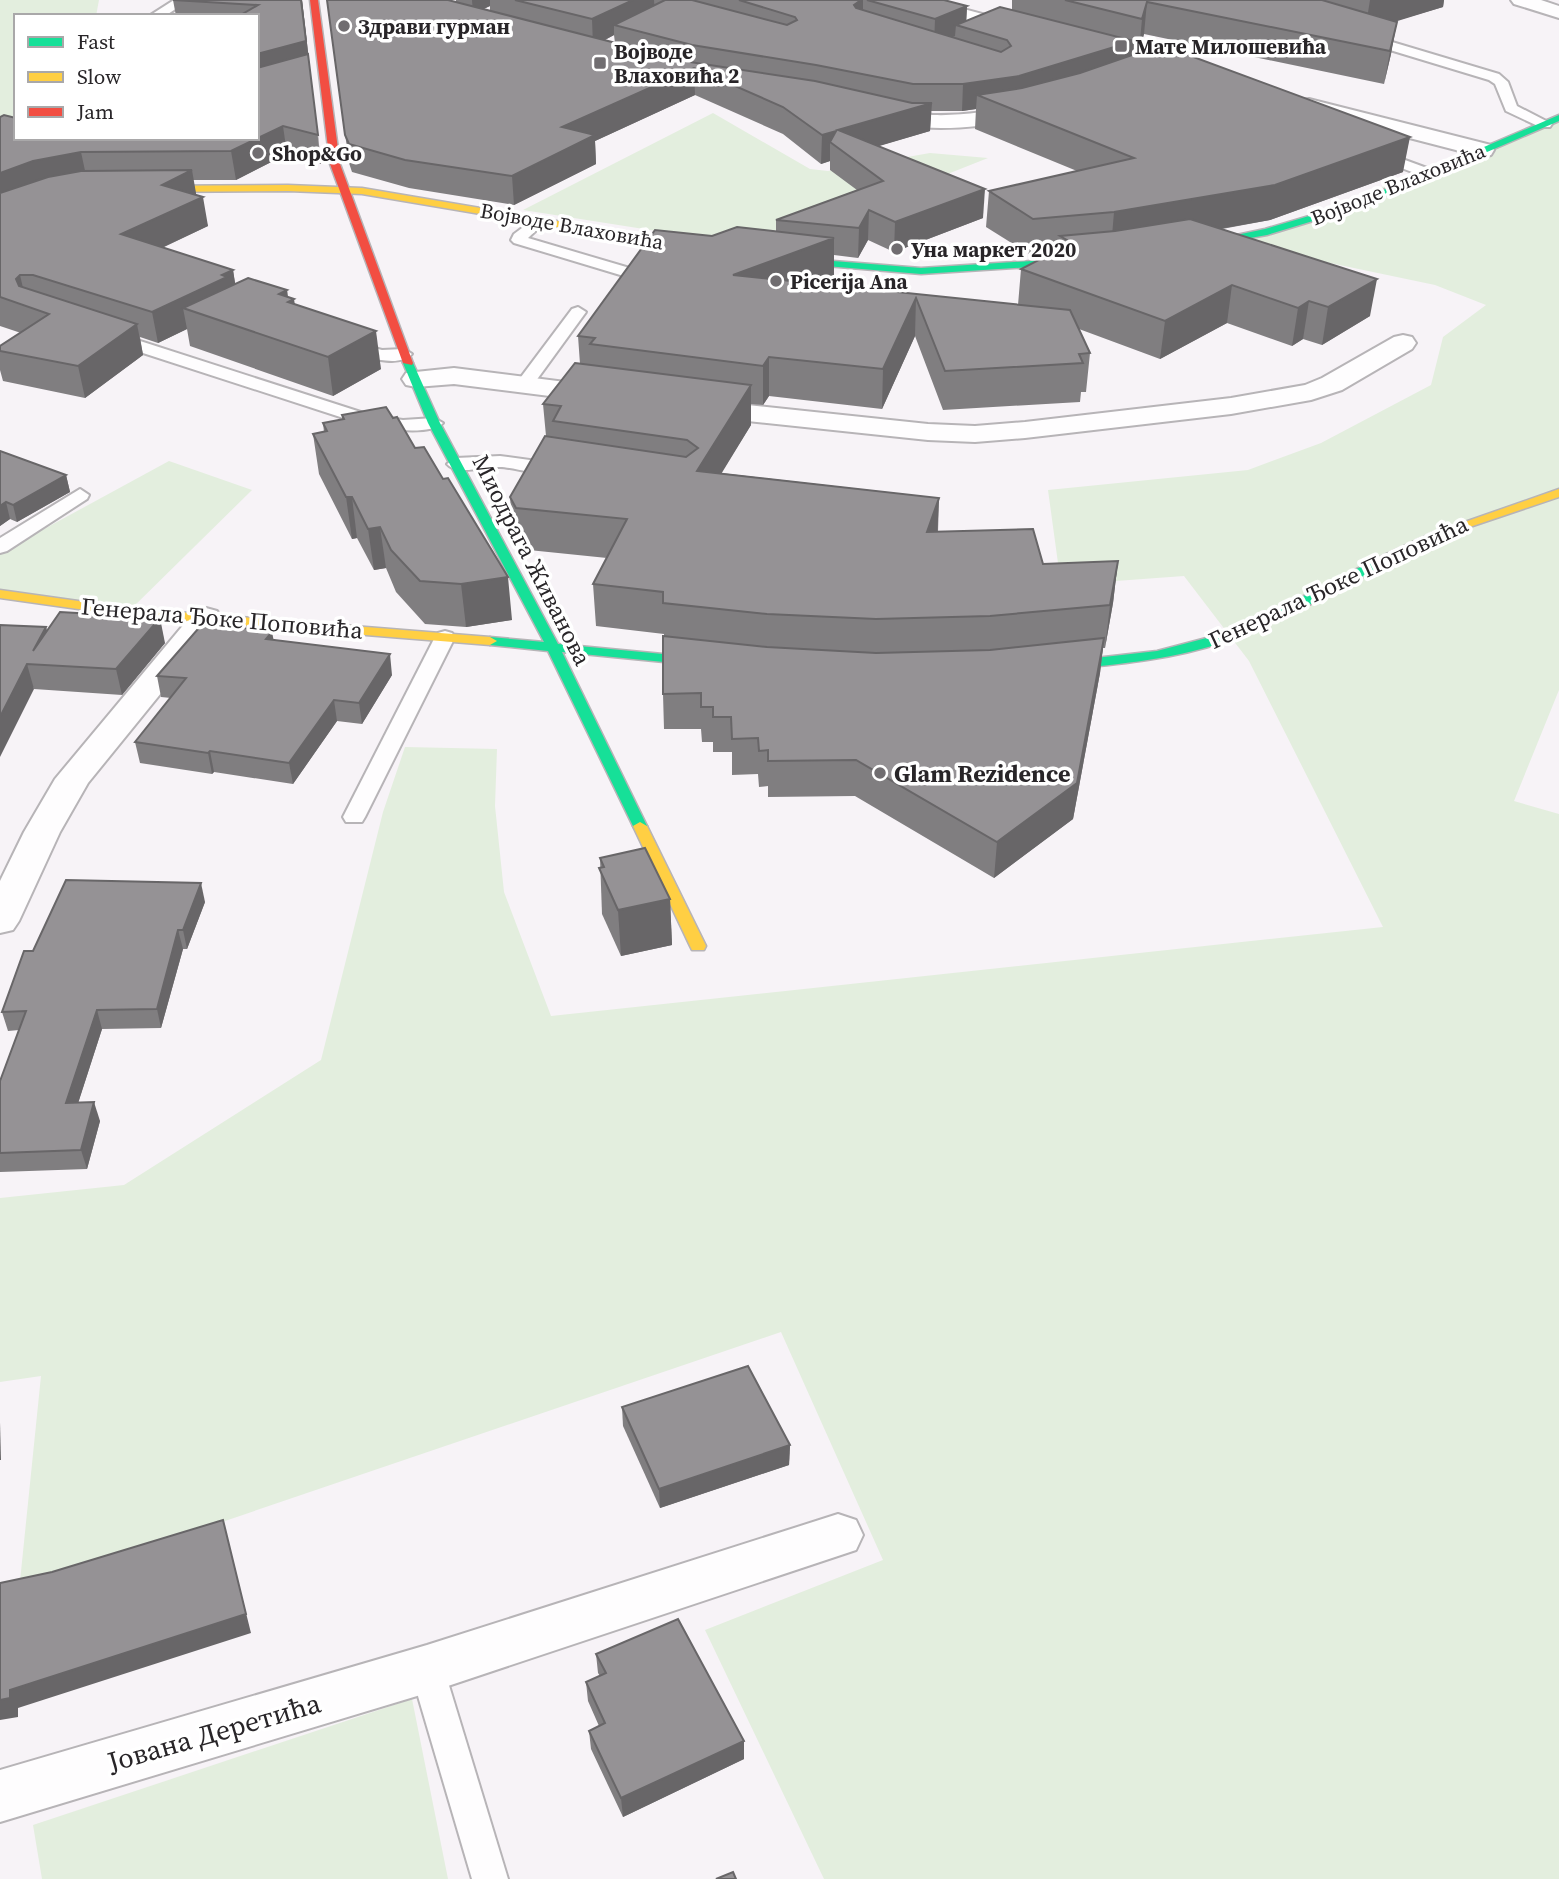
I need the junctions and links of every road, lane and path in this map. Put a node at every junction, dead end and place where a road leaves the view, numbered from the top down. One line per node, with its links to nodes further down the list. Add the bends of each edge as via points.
1 (183, 0): 6 (lane)
2 (314, 0): 19 (street, Миодрага Живанова, via 315,73)
3 (907, 0): 7 (street)
4 (1521, 0): 5 (street)
5 (1559, 12)
6 (158, 14)
7 (1000, 24): 8 (lane); 10 (street)
8 (978, 34)
9 (1355, 35): 14 (lane, Војводе Влаховића, via 1498,79 1511,108)
10 (1045, 36)
11 (1282, 98): 16 (street)
12 (1047, 105): 13 (street, via 943,122 903,120)
13 (860, 110)
14 (1552, 120): 16 (street, Војводе Влаховића)
15 (1366, 150): 17 (lane)
16 (1483, 150): 17 (street, Војводе Влаховића)
17 (1430, 174): 21 (street, Војводе Влаховића, via 1306,222)
18 (129, 189): 19 (street, Војводе Влаховића)
19 (343, 189): 20 (street, Војводе Влаховића); 32 (street, Миодрага Живанова)
20 (538, 221): 22 (street, Војводе Влаховића); 25 (lane, via 519,240)
21 (1175, 248)
22 (710, 250)
23 (772, 258): 24 (street, via 921,271)
24 (1100, 259)
25 (627, 272)
26 (578, 312): 34 (lane)
27 (97, 331): 31 (lane)
28 (331, 339): 32 (lane, via 368,353)
29 (184, 341): 31 (lane)
30 (1403, 343): 36 (street, via 1311,392 1025,430 975,434 916,431)
31 (160, 352): 37 (lane, via 371,421)
32 (404, 354): 33 (street, Миодрага Живанова)
33 (416, 379): 34 (street, via 454,376); 37 (street, Миодрага Живанова)
34 (524, 385): 35 (street)
35 (634, 399)
36 (675, 405)
37 (434, 423): 38 (street, Миодрага Живанова)
38 (456, 464): 39 (lane, via 500,461); 46 (street, Миодрага Живанова)
39 (581, 473)
40 (1559, 494): 48 (street, Генерала Ђоке Поповића, via 1408,546 1274,616 1198,646)
41 (80, 495): 42 (lane)
42 (0, 547)
43 (0, 594): 44 (street, Генерала Ђоке Поповића)
44 (206, 618): 45 (street, Генерала Ђоке Поповића); 50 (street, via 73,779)
45 (445, 637): 46 (street, Генерала Ђоке Поповића); 49 (lane)
46 (553, 647): 47 (street, Генерала Ђоке Поповића); 51 (street, Миодрага Живанова)
47 (727, 664)
48 (1033, 668)
49 (354, 817)
50 (0, 921)
51 (698, 946)
52 (838, 1535): 53 (street, Јована Деретића)
53 (427, 1669): 54 (street, Јована Деретића); 55 (lane)
54 (0, 1796)
55 (490, 1879)

